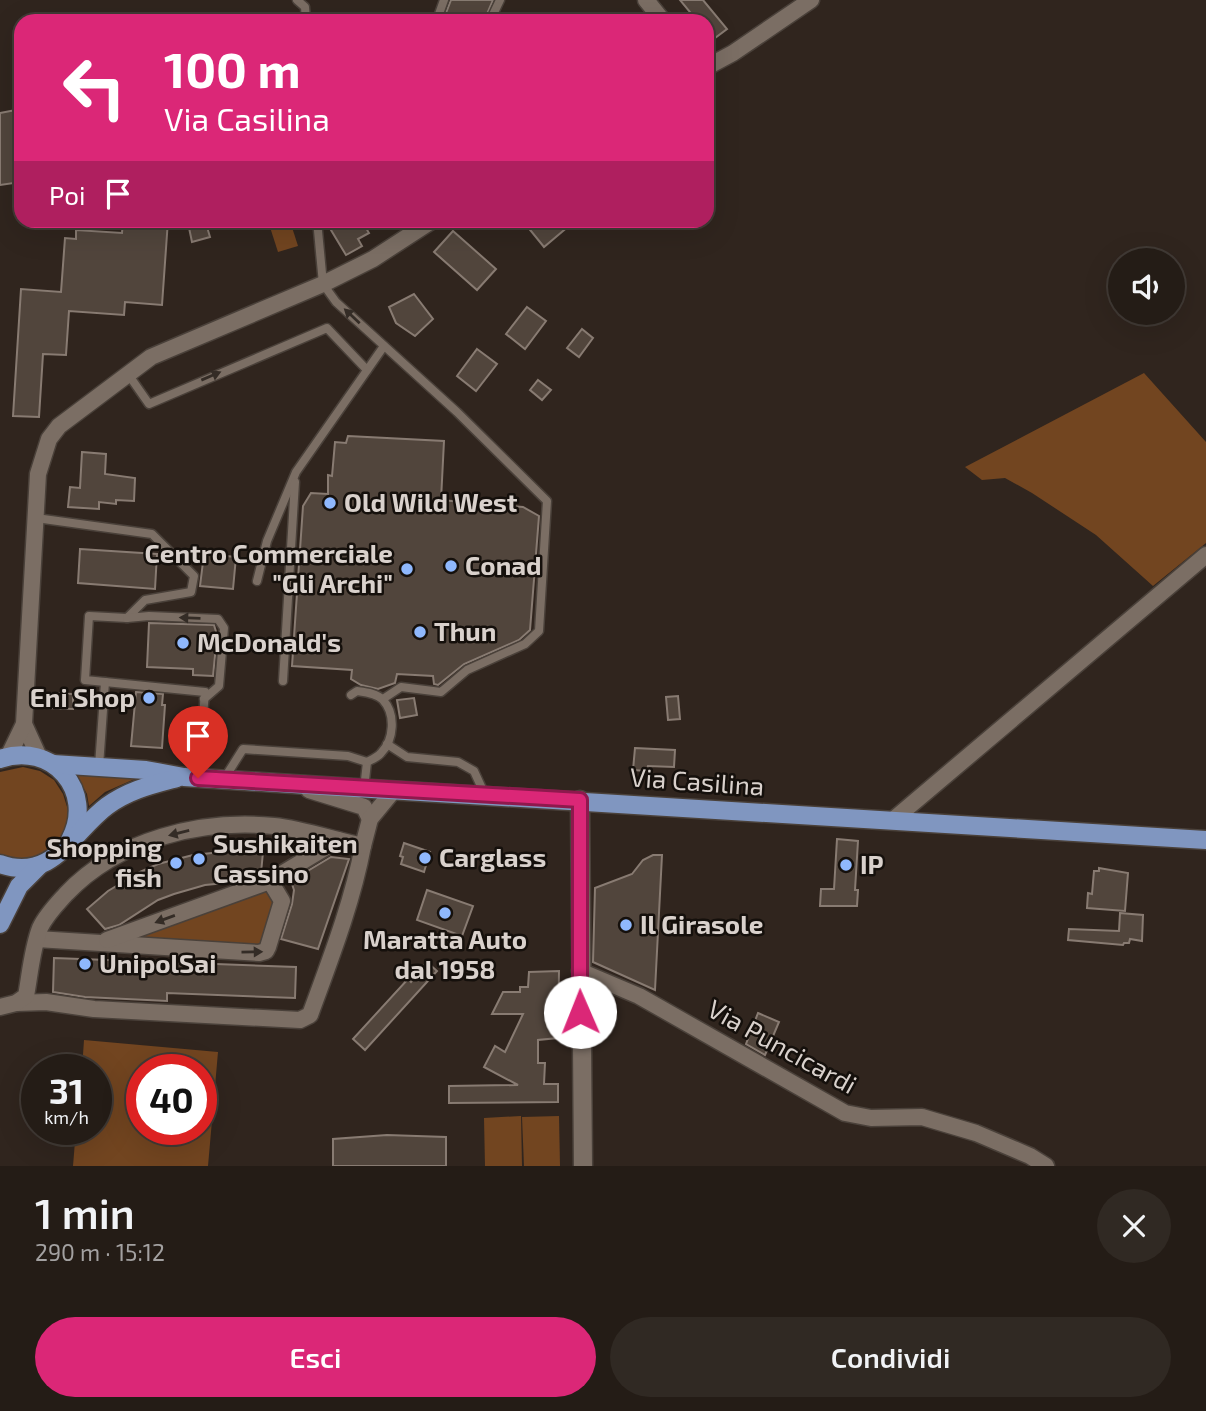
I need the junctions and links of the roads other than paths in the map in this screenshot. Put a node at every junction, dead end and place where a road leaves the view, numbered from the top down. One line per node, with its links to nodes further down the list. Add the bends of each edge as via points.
1 (297, 0): 4 (lane)
2 (646, 0): 5 (street)
3 (811, 0): 6 (street)
4 (308, 4)
5 (657, 14)
6 (714, 63)
7 (318, 228): 9 (lane)
8 (421, 228): 9 (street)
9 (323, 284): 10 (lane, one-way to 9); 12 (street, via 151,357)
10 (384, 346): 11 (lane); 22 (lane, via 547,501 539,631 525,644 467,670 440,692 401,687)
11 (367, 370): 12 (lane, one-way to 11, via 149,404 327,328); 13 (lane)
12 (128, 374): 14 (street, via 73,414 49,439 38,474)
13 (296, 472): 16 (lane, via 267,541); 18 (lane)
14 (36, 518): 17 (lane, via 152,534 194,576 191,592 145,600); 23 (street)
15 (1206, 555): 37 (street)
16 (257, 581)
17 (127, 618): 19 (lane, via 89,616 85,680); 21 (lane, one-way to 17, via 219,686 224,628 218,619)
18 (283, 681)
19 (105, 682): 21 (lane); 28 (lane)
20 (351, 695): 22 (lane, via 369,692)
21 (205, 696): 29 (lane)
22 (383, 699): 24 (lane, via 393,729)
23 (24, 724): 25 (street); 26 (street)
24 (387, 744): 27 (lane); 34 (lane, via 407,757 458,762 474,771)
25 (4, 758): 26 (main road, Via Casilina, via 24,754)
26 (46, 761): 28 (main road, Via Casilina); 40 (main road, via 67,777 76,793 79,812)
27 (367, 762): 30 (lane, via 348,756 243,749); 32 (lane)
28 (99, 767): 29 (main road, Via Casilina)
29 (191, 777): 30 (main road, Via Casilina); 40 (main road, Via Casilina, via 133,790 105,807)
30 (224, 779): 31 (main road, Via Casilina)
31 (289, 784): 32 (main road, Via Casilina); 36 (street, via 364,807)
32 (365, 789): 33 (main road, Via Casilina)
33 (394, 790): 34 (main road, Via Casilina); 36 (street)
34 (486, 796): 35 (main road, Via Casilina)
35 (580, 800): 37 (main road, Via Casilina); 48 (street)
36 (370, 819): 41 (street)
37 (893, 820): 38 (main road, Via Casilina)
38 (1206, 840)
39 (338, 841): 41 (street); 44 (street); 46 (street, one-way to 46, via 277,826 245,824 204,828 149,842 120,853 72,888 54,906)
40 (66, 846): 43 (main road, Via Casilina)
41 (363, 846): 49 (street, via 325,974 310,1015 300,1020 94,1009 46,1002)
42 (0, 864): 43 (main road, via 21,869)
43 (39, 866): 45 (main road, Via Casilina, via 19,886)
44 (270, 881): 47 (street, one-way to 47); 47 (street, one-way to 44, via 266,951 282,901)
45 (0, 924)
46 (37, 939): 47 (street); 49 (street, via 26,996)
47 (99, 943)
48 (580, 971): 50 (street); 51 (street, Via Puncicardi, via 639,996 845,1112 871,1118 922,1117 976,1133)
49 (8, 1005)
50 (583, 1166)
51 (1046, 1166)

